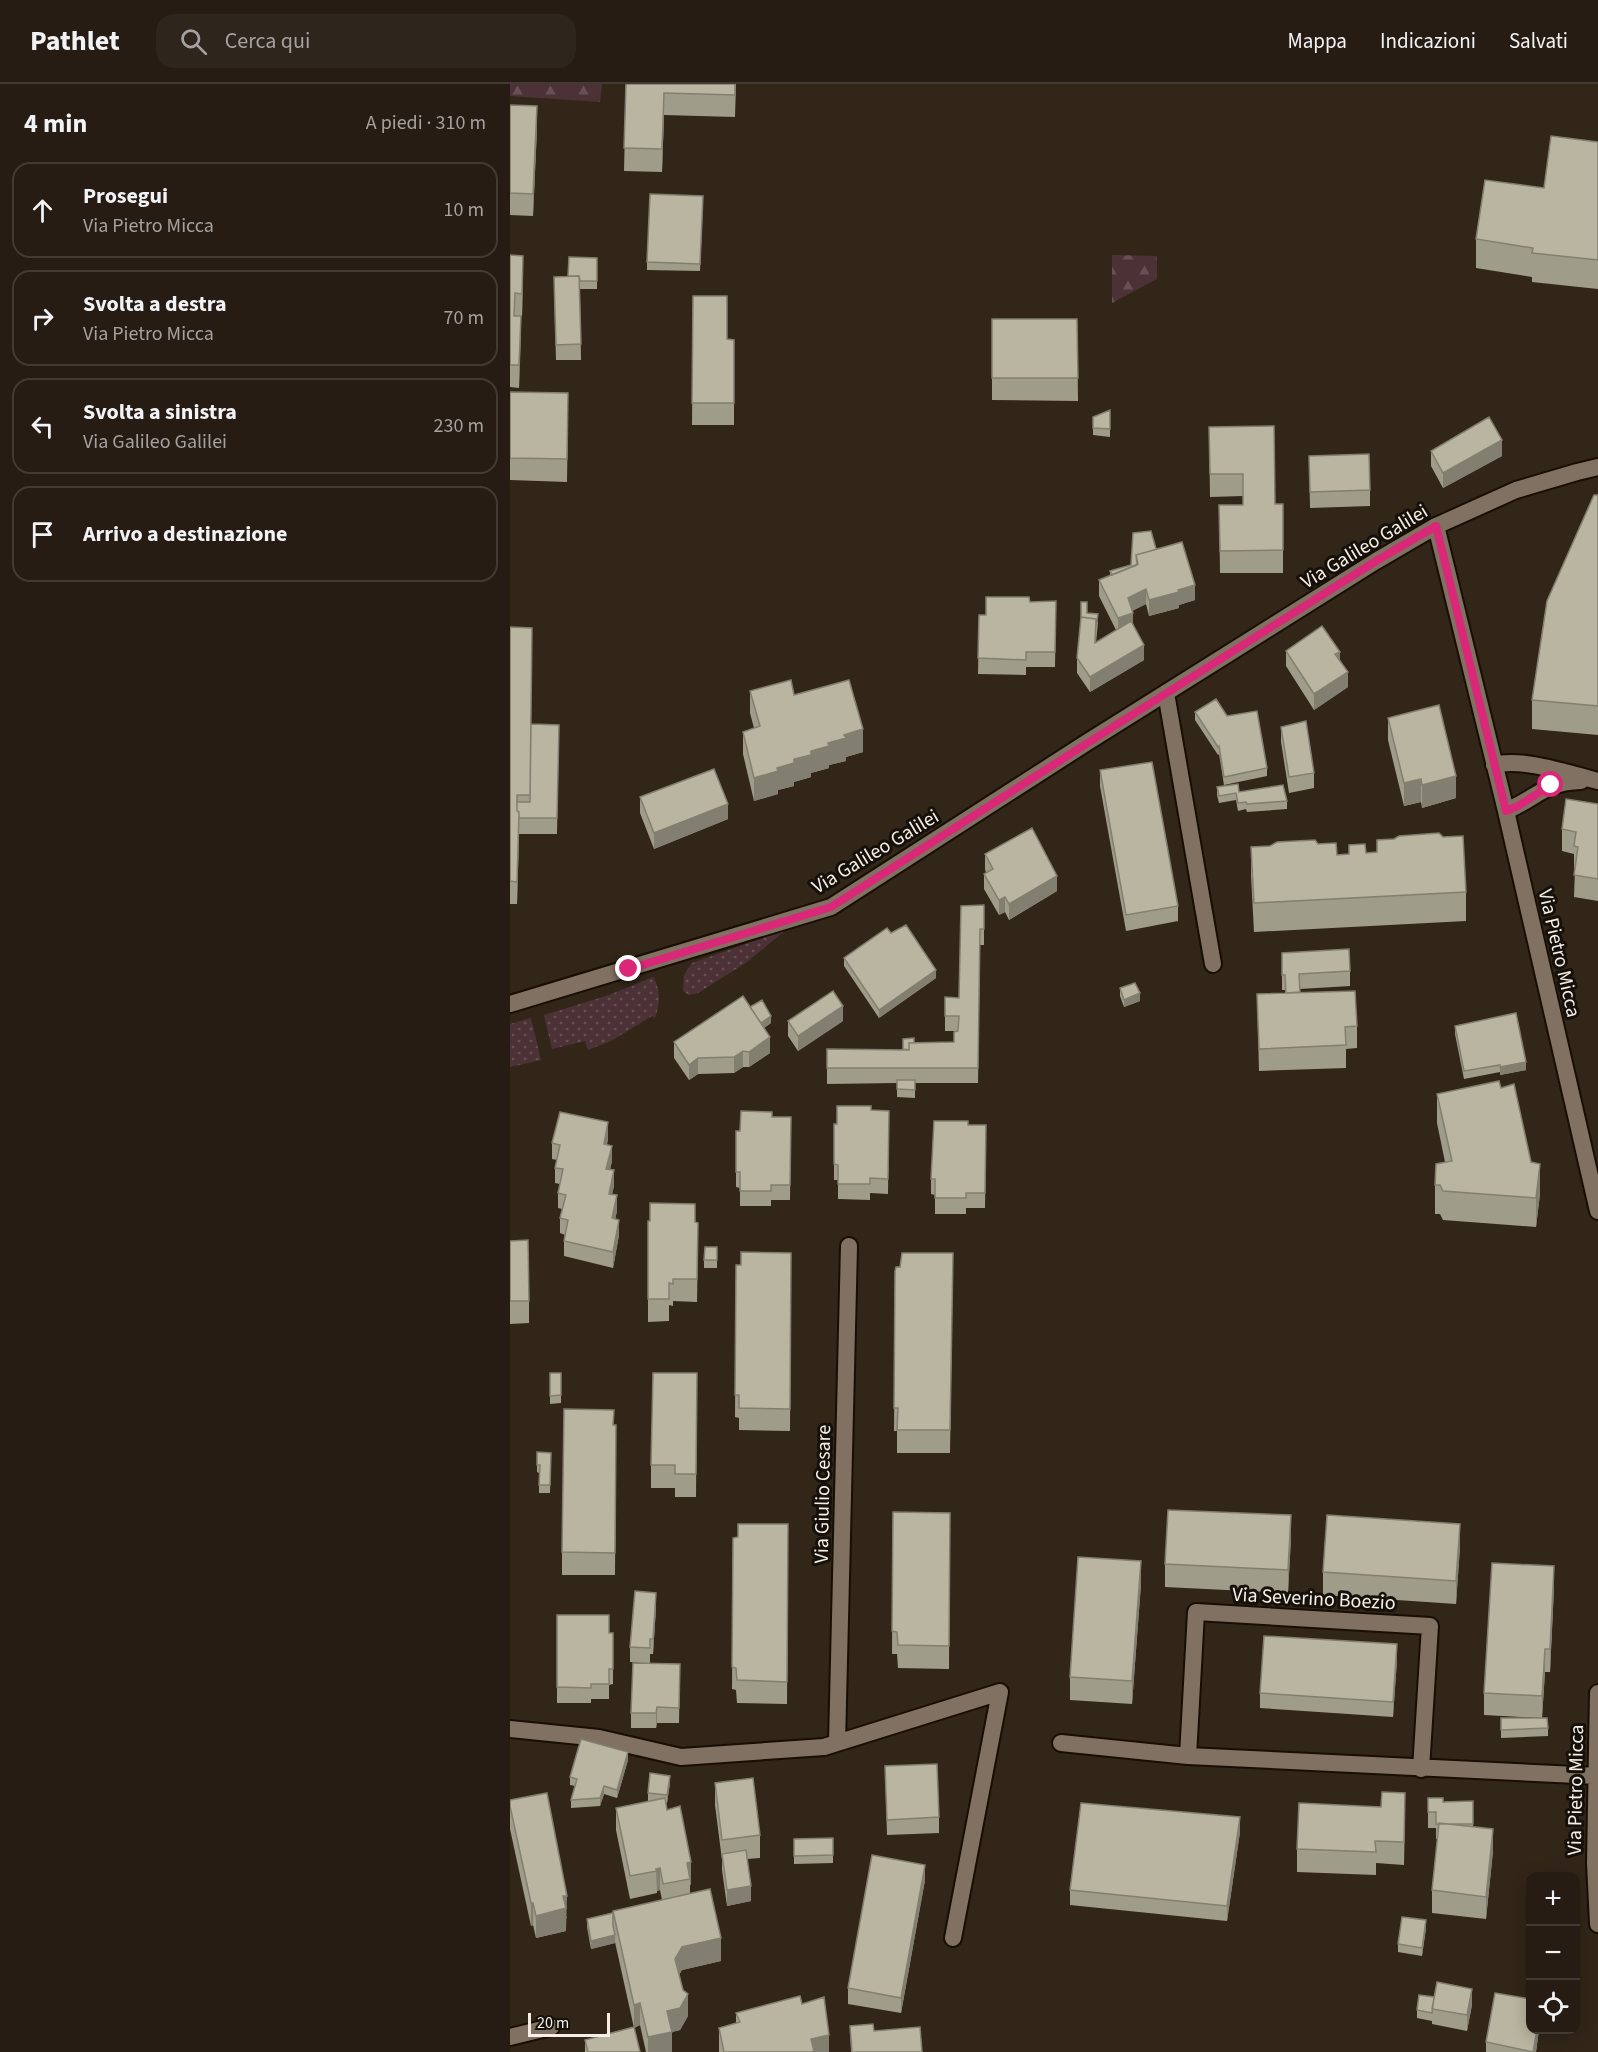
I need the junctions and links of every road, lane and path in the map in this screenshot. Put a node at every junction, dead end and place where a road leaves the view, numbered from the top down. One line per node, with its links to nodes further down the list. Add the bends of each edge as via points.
1 (1598, 467): 2 (street, Via Galileo Galilei, via 1516,490)
2 (1436, 526): 3 (street, Via Galileo Galilei); 4 (street, Via Pietro Micca)
3 (1166, 693): 7 (street); 8 (street, Via Galileo Galilei, via 831,907)
4 (1494, 765): 5 (street, via 1507,761); 6 (street, Via Pietro Micca)
5 (1597, 781): 6 (street, via 1551,785)
6 (1506, 811): 9 (street, Via Pietro Micca)
7 (1212, 964)
8 (510, 1004)
9 (1598, 1210)
10 (849, 1246): 13 (street, Via Giulio Cesare)
11 (1598, 1693): 17 (street, Via Pietro Micca)
12 (510, 1729): 13 (street, via 599,1738 681,1757)
13 (837, 1743): 19 (street, via 1000,1692)
14 (1061, 1743): 15 (street)
15 (1188, 1756): 16 (street); 16 (street, Via Severino Boezio, via 1196,1612 1430,1626)
16 (1421, 1769): 17 (street)
17 (1596, 1776): 18 (street, Via Pietro Micca)
18 (1598, 1924)
19 (952, 1938)
20 (551, 2027): 21 (street)
21 (510, 2037)

